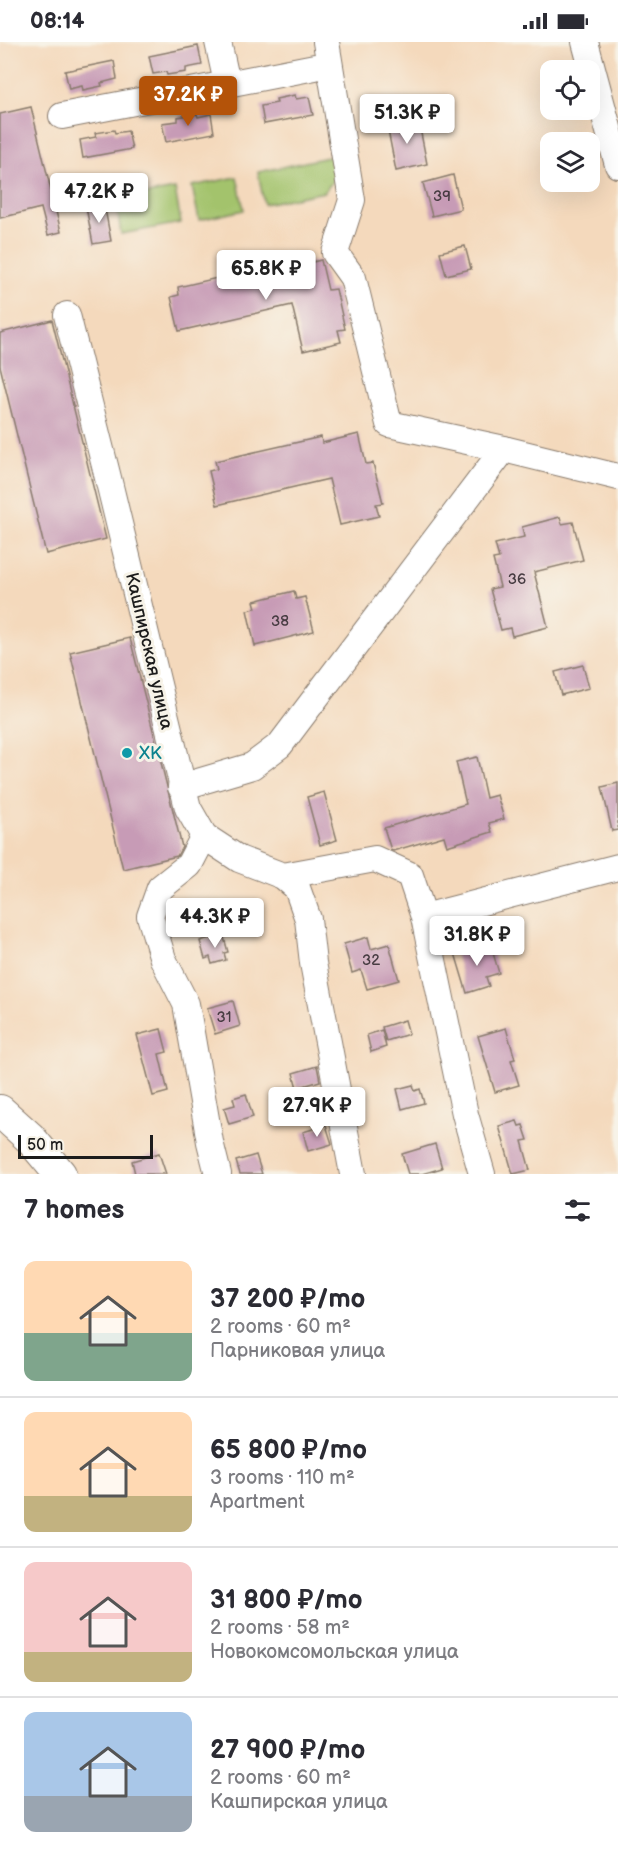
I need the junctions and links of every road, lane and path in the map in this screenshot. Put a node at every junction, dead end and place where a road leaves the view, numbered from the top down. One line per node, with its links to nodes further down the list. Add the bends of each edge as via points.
1 (218, 42): 5 (street)
2 (326, 42): 9 (street, via 352,200 335,253 353,278 389,424)
3 (585, 42): 7 (street)
4 (315, 67): 5 (street)
5 (227, 83): 6 (street)
6 (62, 116)
7 (618, 165)
8 (67, 315): 11 (street, Кашпирская улица)
9 (504, 449): 10 (street); 11 (street, via 280,745 252,766)
10 (618, 477)
11 (181, 788): 12 (street, Кашпирская улица)
12 (204, 836): 14 (street, via 238,859); 18 (street, via 189,865 160,888 150,916 163,959 186,1004)
13 (618, 867): 15 (street)
14 (283, 876): 15 (street, via 375,859 410,875); 19 (street, via 297,888 308,920)
15 (424, 916): 20 (street, via 465,1114)
16 (0, 1111): 17 (main road, via 30,1137)
17 (60, 1174)
18 (218, 1174)
19 (353, 1174)
20 (482, 1174)

